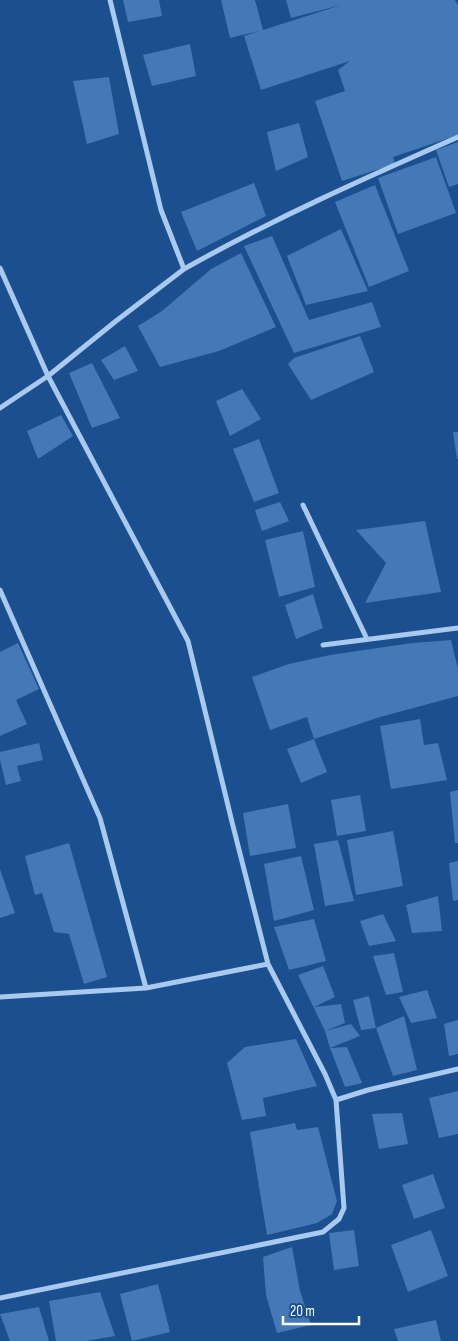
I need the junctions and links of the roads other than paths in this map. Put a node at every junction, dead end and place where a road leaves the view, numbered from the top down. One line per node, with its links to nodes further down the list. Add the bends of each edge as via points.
1 (110, 0): 4 (street, via 161,210)
2 (458, 137): 4 (street, via 353,183)
3 (0, 268): 5 (street)
4 (184, 269): 5 (street)
5 (48, 376): 6 (street); 12 (street, via 188,641)
6 (0, 408)
7 (303, 505): 10 (street)
8 (0, 590): 13 (street, via 100,818)
9 (458, 628): 10 (street)
10 (367, 639): 11 (street)
11 (323, 645)
12 (268, 964): 13 (street); 16 (street)
13 (146, 988): 14 (street)
14 (0, 997)
15 (458, 1070): 16 (street)
16 (336, 1100): 17 (street, via 344,1208 339,1218 323,1232)
17 (0, 1298)

